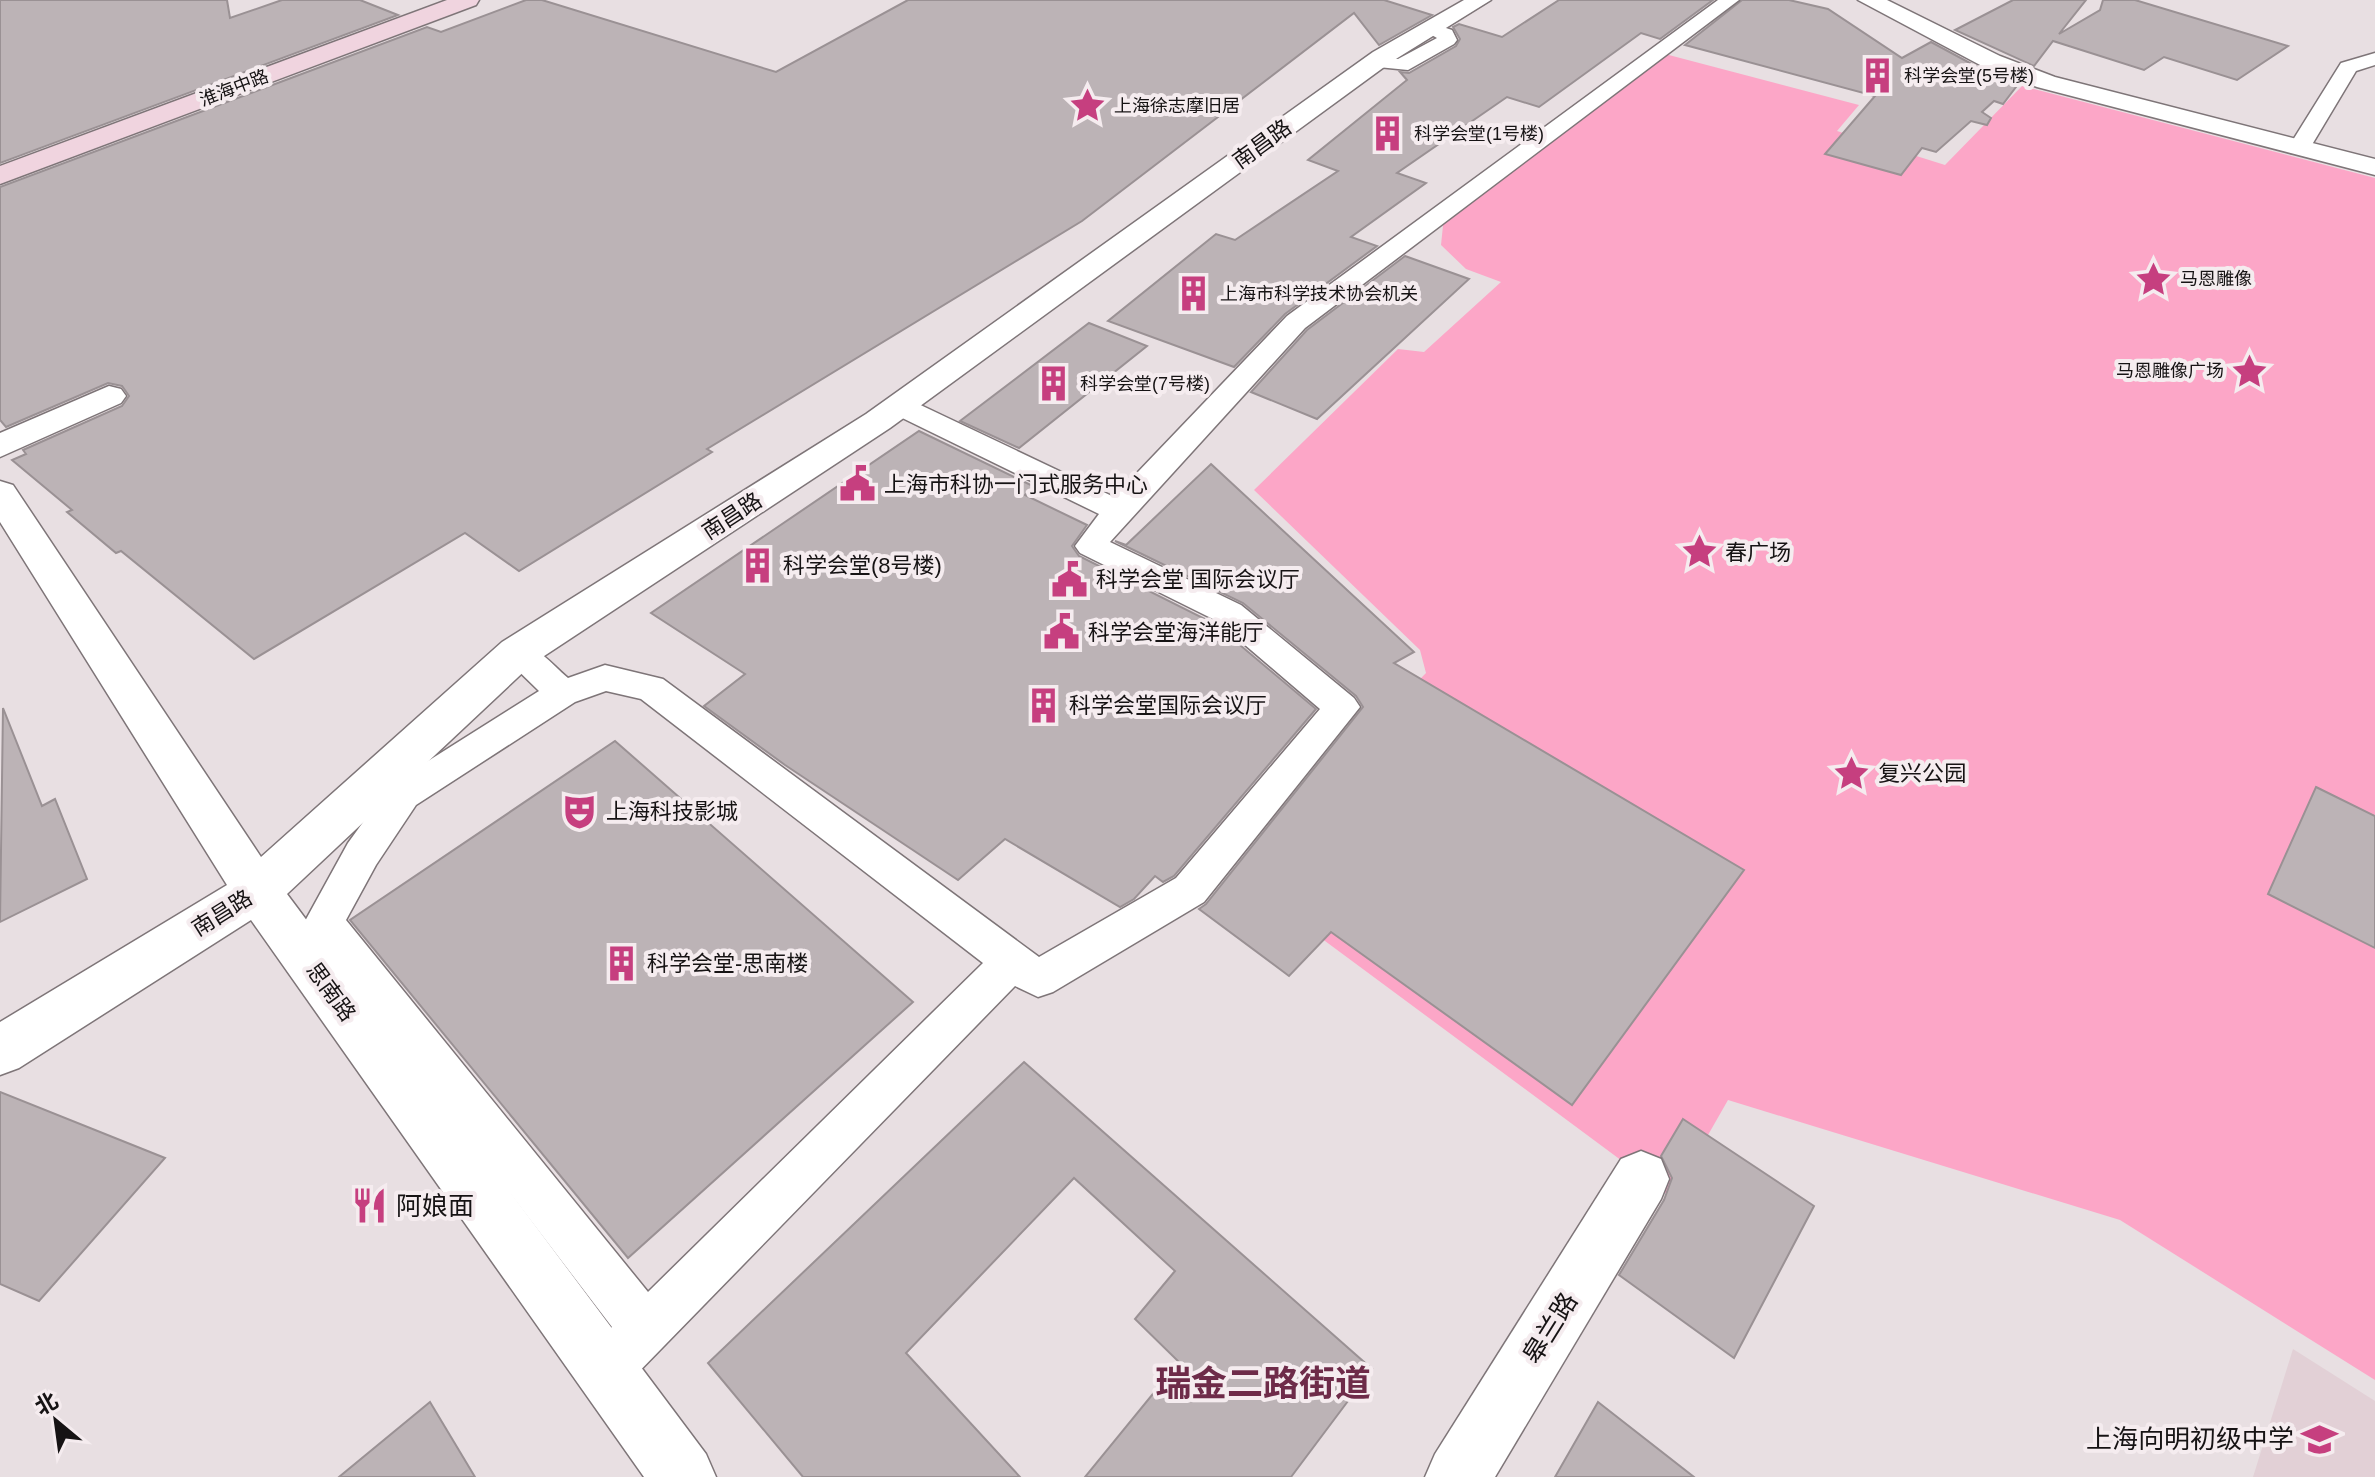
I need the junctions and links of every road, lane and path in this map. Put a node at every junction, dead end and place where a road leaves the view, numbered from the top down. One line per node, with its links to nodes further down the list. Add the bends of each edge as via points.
1 (468, 0): 8 (main road, 淮海中路)
2 (1480, 0): 10 (street, 南昌路, via 1375,62)
3 (1730, 0): 13 (lane, via 1296,322)
4 (1869, 0): 6 (street, via 2046,82)
5 (2375, 59): 6 (lane, via 2348,67)
6 (2299, 148): 7 (street)
7 (2375, 167)
8 (0, 176)
9 (109, 396): 11 (street)
10 (900, 406): 13 (lane); 14 (street, 南昌路)
11 (0, 446)
12 (0, 493): 16 (street, 思南路)
13 (1118, 511): 17 (lane, via 1091,546 1229,613 1342,707 1190,890 1038,979)
14 (517, 653): 15 (lane); 16 (street, 南昌路)
15 (563, 693): 17 (lane, via 605,678 651,688); 20 (lane, via 403,795 324,923)
16 (257, 891): 18 (street, 南昌路); 21 (street, 思南路)
17 (1012, 961): 20 (lane)
18 (0, 1051)
19 (1641, 1179): 23 (street, 皋兰路)
20 (646, 1330): 21 (lane)
21 (606, 1369): 22 (street, 思南路)
22 (683, 1477)
23 (1458, 1477)

